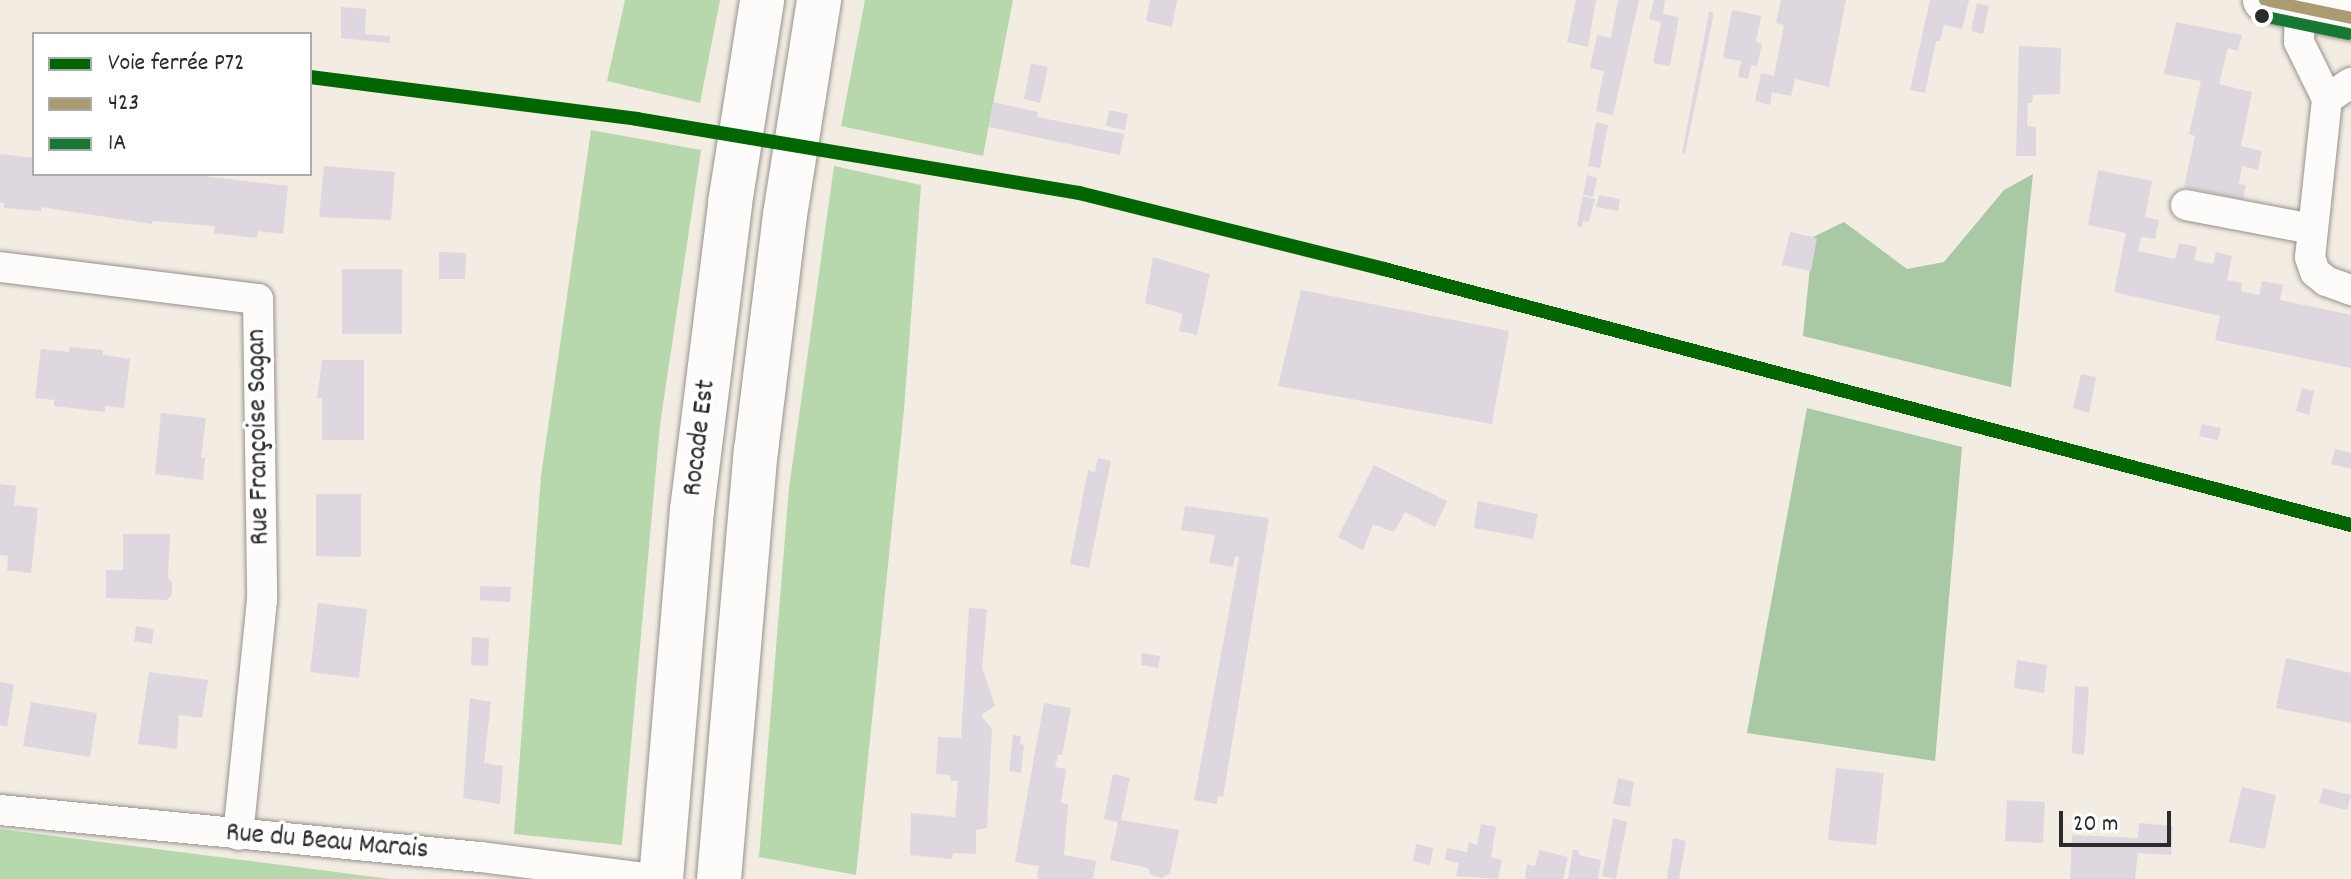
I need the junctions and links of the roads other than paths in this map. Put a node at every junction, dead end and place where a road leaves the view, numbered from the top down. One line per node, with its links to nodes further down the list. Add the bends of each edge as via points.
1 (2288, 2): 3 (main road); 5 (street, via 2299,42)
2 (759, 17): 13 (main road, Rocade Est, via 692,510)
3 (2351, 18)
4 (816, 21): 14 (main road, Rocade Est, via 785,215 747,545)
5 (2339, 91): 7 (street)
6 (2186, 205): 7 (street)
7 (2312, 229): 9 (street, via 2315,272)
8 (0, 267): 11 (street, Rue Françoise Sagan, via 258,299 262,600)
9 (2351, 290)
10 (0, 810): 11 (street, Rue du Beau Marais)
11 (238, 835): 12 (street, Rue du Beau Marais)
12 (653, 879)
13 (661, 879)
14 (719, 879)

